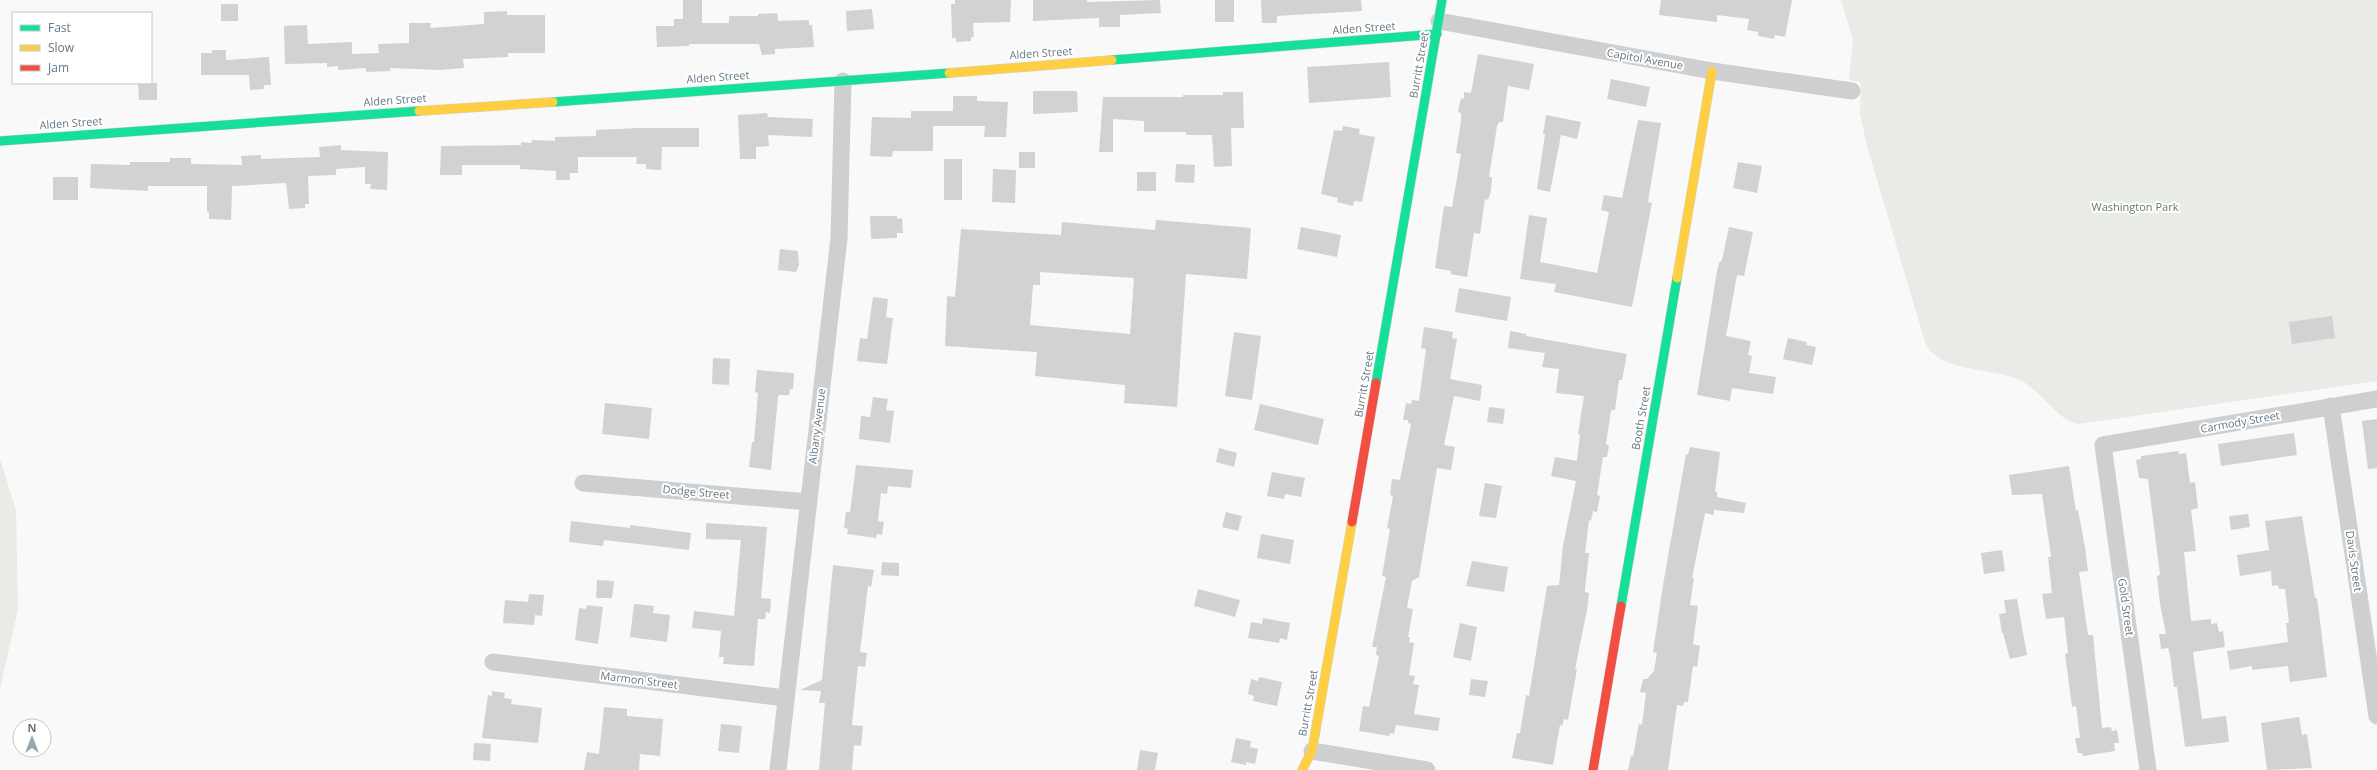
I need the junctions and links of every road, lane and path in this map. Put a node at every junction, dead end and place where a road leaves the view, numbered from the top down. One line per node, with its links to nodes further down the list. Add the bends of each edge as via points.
1 (1442, 0): 2 (street, Burritt Street)
2 (1438, 28): 3 (street, Capitol Avenue); 4 (street, Alden Street); 15 (street, Burritt Street)
3 (1712, 71): 5 (street, Capitol Avenue); 19 (street, Booth Street)
4 (843, 81): 6 (street, Alden Street); 11 (street, Albany Avenue, via 839,238)
5 (1852, 91)
6 (0, 141)
7 (2377, 399): 8 (street, Carmody Street)
8 (2331, 406): 9 (street, Carmody Street); 14 (street, Davis Street)
9 (2103, 445): 20 (street, Gold Street)
10 (583, 483): 11 (street, Dodge Street)
11 (809, 502): 13 (street, Albany Avenue)
12 (493, 662): 13 (street, Marmon Street)
13 (785, 698): 16 (street, Albany Avenue)
14 (2377, 716)
15 (1312, 751): 17 (street, Burritt Street); 18 (street)
16 (778, 770)
17 (1302, 770)
18 (1427, 770)
19 (1593, 770)
20 (2148, 770)

